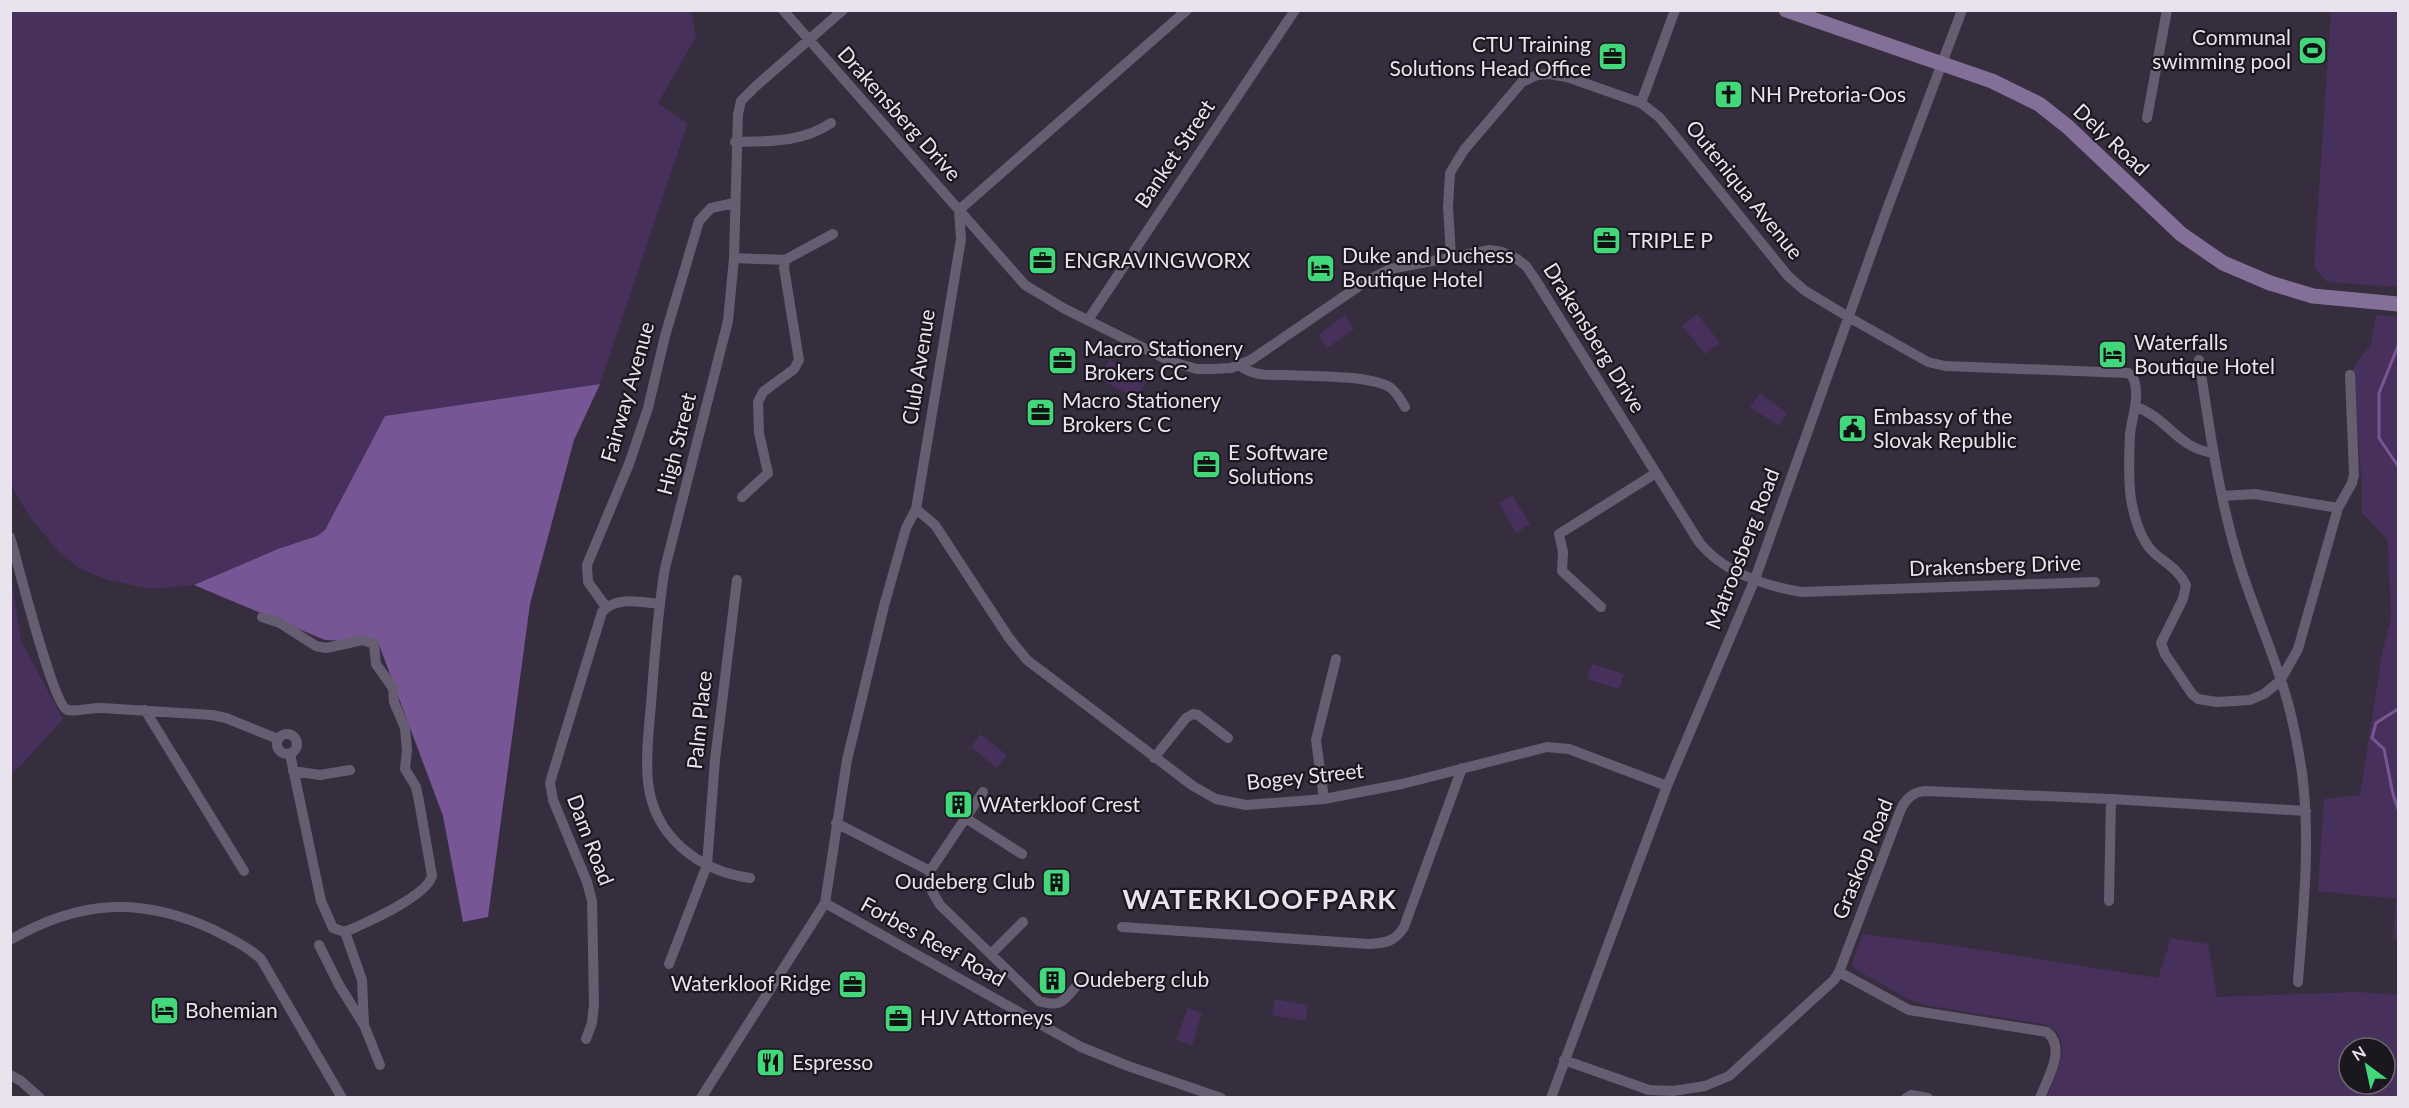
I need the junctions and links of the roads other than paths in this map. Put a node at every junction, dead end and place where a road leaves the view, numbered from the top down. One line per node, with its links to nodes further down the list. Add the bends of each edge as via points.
1 (783, 10): 9 (street, Drakensberg Drive)
2 (843, 10): 9 (street, High Street)
3 (1187, 10): 16 (street)
4 (1295, 10): 25 (street, Banket Street)
5 (1675, 10): 11 (street)
6 (1786, 10): 10 (street, Dely Road)
7 (1962, 10): 10 (street, Matroosberg Road)
8 (2167, 10): 12 (street)
9 (808, 41): 14 (street, High Street, via 741,101); 16 (street, Drakensberg Drive)
10 (1944, 63): 23 (street, Dely Road, via 1992,81 2045,108 2181,234 2223,263 2313,296); 24 (street, Matroosberg Road)
11 (1641, 104): 20 (street, Outeniqua Avenue, via 1558,75 1536,75 1522,82 1464,150 1450,173); 24 (street, Outeniqua Avenue, via 1659,117 1788,276)
12 (2147, 118)
13 (831, 123): 14 (street, via 792,140)
14 (735, 142): 15 (street, High Street)
15 (734, 203): 21 (street, High Street); 42 (street, Fairway Avenue, via 711,208 699,221 648,408 587,565 588,582)
16 (959, 210): 18 (street, Club Avenue); 19 (street, Drakensberg Drive)
17 (833, 234): 22 (street)
18 (961, 239): 19 (street); 36 (street, Club Avenue)
19 (987, 242): 25 (street, Drakensberg Drive, via 1025,285)
20 (1451, 256): 27 (street, Drakensberg Drive, via 1378,274 1266,351); 32 (street, Drakensberg Drive, via 1490,250 1502,252 1526,266)
21 (734, 258): 22 (street); 41 (street, High Street, via 728,321)
22 (785, 260): 34 (street, via 800,360 759,397 759,433 768,473)
23 (2398, 304)
24 (1850, 318): 30 (street, Outeniqua Avenue, via 1912,354 1945,366 2127,372 2135,381); 38 (street, Matroosberg Road)
25 (1088, 320): 27 (street, Drakensberg Drive, via 1185,367)
26 (2199, 360): 31 (street)
27 (1239, 365): 29 (street, via 1255,374 1378,383 1391,388)
28 (2350, 375): 35 (street, via 2355,467 2352,483)
29 (1405, 407)
30 (2136, 407): 31 (street, via 2151,414 2181,441); 46 (street, via 2130,437 2135,518 2148,545 2177,570 2186,585 2161,643 2165,654 2198,699 2250,700)
31 (2213, 453): 33 (street)
32 (1656, 473): 38 (street, Drakensberg Drive, via 1707,552); 43 (street, via 1559,534 1562,571)
33 (2222, 496): 35 (street, via 2255,494); 46 (street, via 2237,558)
34 (742, 497)
35 (2338, 507): 46 (street, via 2298,649)
36 (916, 509): 51 (street, Bogey Street, via 940,531 1019,652); 61 (street, Club Avenue, via 906,528 884,606 847,759)
37 (10, 537): 47 (street, via 61,704 71,711 90,707)
38 (1755, 579): 40 (street, Drakensberg Drive, via 1802,592); 55 (street, Matroosberg Road)
39 (737, 580): 63 (street, Palm Place, via 716,749)
40 (2095, 582)
41 (659, 604): 42 (street, via 621,602); 63 (street, High Street, via 648,745 650,790 669,834 690,856)
42 (606, 607): 80 (street, Dam Road, via 598,620 550,783 592,901 594,1004)
43 (1601, 607)
44 (262, 617): 71 (street, via 280,623 316,646 326,648 363,640 374,644 376,664 393,688 394,702 405,728 405,769 416,787 430,883)
45 (1336, 659): 57 (street, via 1316,740)
46 (2280, 681): 59 (street, via 2290,711)
47 (145, 710): 49 (street, via 226,718); 64 (street)
48 (1228, 738): 51 (street, via 1192,714)
49 (278, 739): 50 (street, via 278,748); 50 (street, via 286,733 296,737 297,747)
50 (290, 754): 54 (street)
51 (1154, 758): 57 (street, Bogey Street, via 1193,786 1229,803 1268,805)
52 (1462, 768): 55 (street, Bogey Street, via 1558,747); 57 (street, Bogey Street); 70 (street, via 1404,927 1392,941 1369,944)
53 (350, 770): 54 (street, via 320,775)
54 (293, 771): 71 (street, via 321,901 333,928)
55 (1667, 786): 81 (street, Matroosberg Road)
56 (983, 792): 60 (street)
57 (1324, 799)
58 (2111, 799): 59 (street, Graskop Road); 67 (street); 76 (street, Graskop Road, via 1925,791 1909,797)
59 (2306, 811): 77 (street)
60 (967, 819): 62 (street); 65 (street)
61 (836, 823): 65 (street); 68 (street, Club Avenue)
62 (1022, 854)
63 (707, 865): 66 (street, High Street, via 728,875); 75 (street, Palm Place)
64 (244, 871)
65 (930, 871): 74 (street, via 933,894)
66 (750, 878)
67 (2109, 901)
68 (825, 903): 86 (street, Club Avenue); 87 (street, Forbes Reef Road, via 1081,1047)
69 (1023, 922): 74 (street)
70 (1122, 927)
71 (345, 932): 79 (street, via 362,980)
72 (10, 940): 85 (street, via 49,920 104,907 158,910 242,944 269,970)
73 (319, 945): 79 (street)
74 (991, 954): 78 (street, via 1039,1001 1061,1003)
75 (669, 964)
76 (1839, 972): 81 (street, Graskop Road, via 1742,1065 1719,1081 1654,1091); 91 (street, via 1909,1010 2040,1030 2052,1036 2056,1048)
77 (2298, 982)
78 (1077, 984)
79 (364, 1025): 82 (street)
80 (586, 1039)
81 (1564, 1060): 88 (street, Matroosberg Road)
82 (380, 1065)
83 (10, 1076): 84 (street)
84 (40, 1098)
85 (342, 1098)
86 (701, 1098)
87 (1221, 1098)
88 (1551, 1098)
89 (1906, 1098): 90 (street)
90 (1928, 1098)
91 (2040, 1098)

